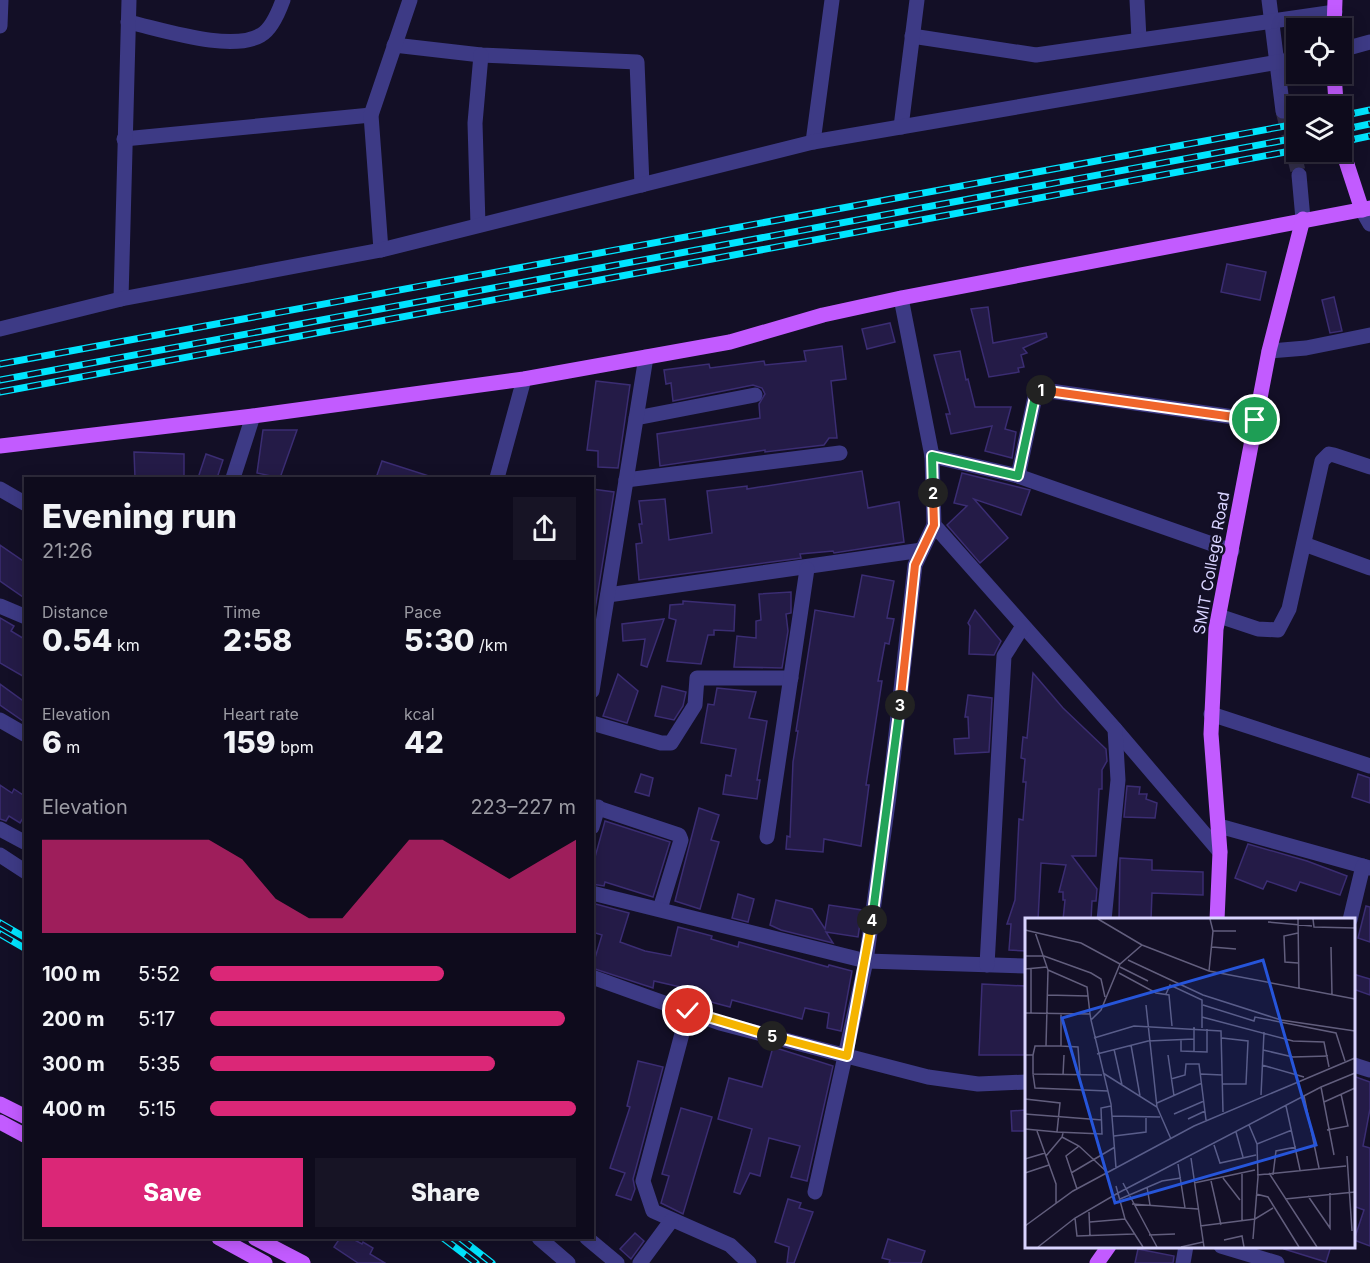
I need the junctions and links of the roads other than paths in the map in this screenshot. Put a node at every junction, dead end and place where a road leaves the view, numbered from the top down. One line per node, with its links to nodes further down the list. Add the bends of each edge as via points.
1 (1, 0): 12 (street)
2 (129, 0): 10 (street)
3 (283, 0): 10 (street, via 263,34 249,40 224,42)
4 (410, 0): 16 (street)
5 (832, 0): 25 (street)
6 (917, 0): 13 (street)
7 (1137, 0): 14 (street)
8 (1269, 0): 11 (street)
9 (1335, 6): 11 (street)
10 (128, 22): 24 (street)
11 (1270, 24): 14 (street); 20 (street)
12 (0, 26)
13 (912, 36): 14 (street, via 1036,55); 23 (street)
14 (1139, 39)
15 (1370, 42): 17 (street)
16 (394, 45): 18 (street); 22 (street)
17 (1352, 47)
18 (481, 55): 28 (street, via 637,62); 32 (street, via 475,123)
19 (1286, 60): 20 (street)
20 (1275, 62): 21 (street); 23 (street)
21 (1283, 111)
22 (370, 115): 24 (street); 33 (street)
23 (901, 127): 25 (street)
24 (124, 139): 34 (street)
25 (813, 142): 28 (street)
26 (1347, 162): 29 (main road)
27 (1299, 175): 30 (street)
28 (642, 185): 32 (street)
29 (1366, 209): 30 (main road); 31 (street)
30 (1303, 219): 35 (main road); 38 (main road, SMIT College Road)
31 (1370, 224)
32 (478, 225): 33 (street)
33 (381, 249): 34 (street)
34 (121, 298): 36 (street)
35 (902, 298): 39 (main road, via 823,315 730,342); 47 (street)
36 (0, 329)
37 (1370, 335): 38 (street)
38 (1269, 351): 44 (main road, SMIT College Road)
39 (646, 357): 40 (main road); 43 (street)
40 (524, 379): 42 (main road); 51 (street)
41 (755, 395): 43 (street)
42 (253, 416): 45 (main road); 50 (street)
43 (636, 418): 52 (street)
44 (1255, 420): 49 (street, via 1043,390 1036,392); 58 (main road, SMIT College Road)
45 (0, 446)
46 (840, 453): 52 (street)
47 (932, 456): 49 (street); 55 (street)
48 (1370, 467): 56 (street, via 1334,455 1325,457)
49 (1018, 476): 58 (street)
50 (234, 477)
51 (497, 477)
52 (626, 480): 61 (street)
53 (0, 489): 54 (street)
54 (24, 503)
55 (934, 525): 57 (street); 65 (street)
56 (1304, 544): 59 (street); 63 (street, via 1289,609 1278,630 1258,629)
57 (922, 550): 60 (street); 88 (street, via 915,565)
58 (1232, 551): 63 (main road, SMIT College Road)
59 (1370, 568)
60 (807, 569): 61 (street); 67 (street)
61 (608, 595): 66 (street)
62 (0, 606): 64 (street)
63 (1219, 616): 68 (main road, SMIT College Road)
64 (24, 617)
65 (1023, 626): 71 (street); 89 (street, via 1004,656)
66 (595, 653)
67 (791, 678): 70 (street, via 697,678 695,705 671,743); 77 (street)
68 (1211, 714): 73 (street); 75 (main road, SMIT College Road)
69 (0, 720): 72 (street)
70 (594, 724)
71 (1115, 729): 79 (street); 85 (street, via 1118,780)
72 (24, 734)
73 (1370, 766)
74 (595, 806): 84 (street, via 680,836)
75 (1219, 826): 79 (main road, SMIT College Road); 81 (street)
76 (0, 829): 78 (street)
77 (767, 837)
78 (24, 842)
79 (1220, 852): 86 (main road, SMIT College Road)
80 (0, 855): 82 (street)
81 (1366, 867): 87 (street)
82 (24, 871)
83 (594, 893): 84 (street)
84 (660, 909): 88 (street)
85 (1104, 918)
86 (1217, 918)
87 (1351, 918)
88 (866, 961): 89 (street); 93 (street)
89 (987, 965): 90 (street)
90 (1025, 966)
91 (594, 978): 92 (street)
92 (688, 1011): 93 (street); 102 (street, via 643,1181 653,1211)
93 (847, 1056): 96 (street, via 978,1084); 101 (street)
94 (1355, 1066): 95 (street)
95 (1370, 1070)
96 (1025, 1082)
97 (0, 1104): 98 (main road)
98 (24, 1116)
99 (0, 1122): 100 (main road)
100 (24, 1135)
101 (815, 1192)
102 (671, 1221): 114 (street); 115 (street, via 730,1245)
103 (221, 1239): 110 (main road)
104 (257, 1239): 111 (main road)
105 (540, 1239): 112 (street)
106 (588, 1239): 113 (street)
107 (1107, 1248): 116 (main road)
108 (1186, 1248): 117 (street)
109 (1228, 1248): 118 (street)
110 (265, 1263)
111 (303, 1263)
112 (568, 1263)
113 (617, 1263)
114 (640, 1263)
115 (749, 1263)
116 (1097, 1263)
117 (1183, 1263)
118 (1277, 1263)

